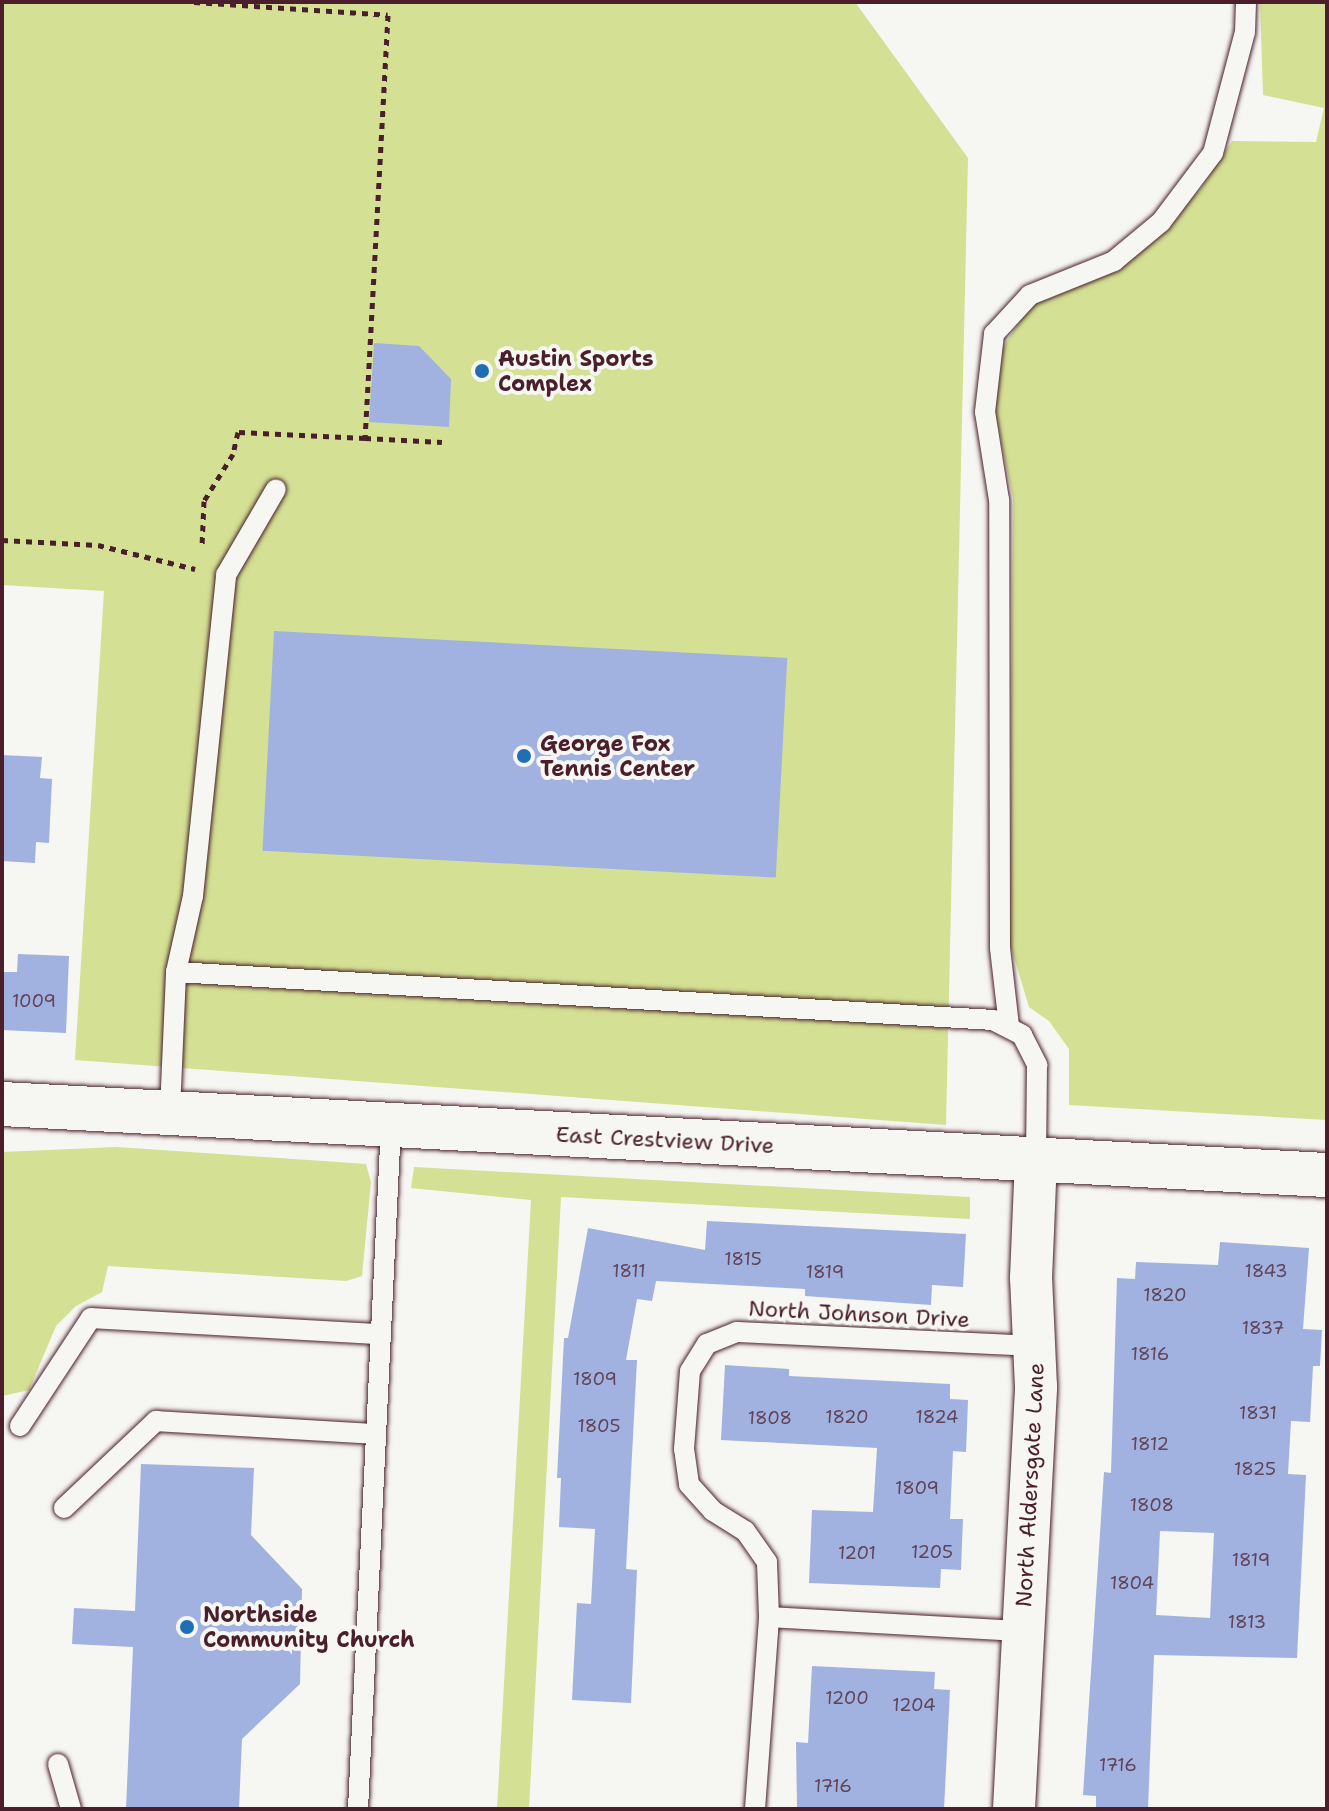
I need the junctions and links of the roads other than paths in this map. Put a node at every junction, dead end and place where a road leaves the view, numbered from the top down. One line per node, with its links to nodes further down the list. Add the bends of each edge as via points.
1 (1246, 2): 4 (lane, via 1245,32 1213,153 1196,176 1161,222 1114,261 1030,295 994,334 985,412 999,500 1000,948)
2 (276, 489): 3 (lane, via 226,575 193,896)
3 (176, 972): 4 (lane, via 993,1020); 6 (lane)
4 (1009, 1026): 8 (lane, via 1022,1035 1037,1065)
5 (2, 1104): 6 (street, East Crestview Drive)
6 (170, 1111): 7 (street, East Crestview Drive)
7 (391, 1124): 8 (street, East Crestview Drive); 10 (lane)
8 (1036, 1161): 9 (street, East Crestview Drive); 11 (street, North Aldersgate Lane, via 1031,1278)
9 (1327, 1175)
10 (380, 1334): 12 (lane, via 91,1318); 13 (lane)
11 (1036, 1346): 15 (lane, North Johnson Drive, via 737,1332 707,1344 690,1371 684,1449 689,1484 713,1511 745,1531 767,1562); 16 (street, North Aldersgate Lane)
12 (20, 1426)
13 (376, 1434): 14 (lane, via 156,1421); 19 (lane)
14 (64, 1508)
15 (769, 1617): 16 (lane); 20 (lane, North Johnson Drive)
16 (1023, 1631): 21 (street, North Aldersgate Lane)
17 (58, 1764): 18 (lane)
18 (71, 1809)
19 (358, 1809)
20 (755, 1809)
21 (1014, 1809)

